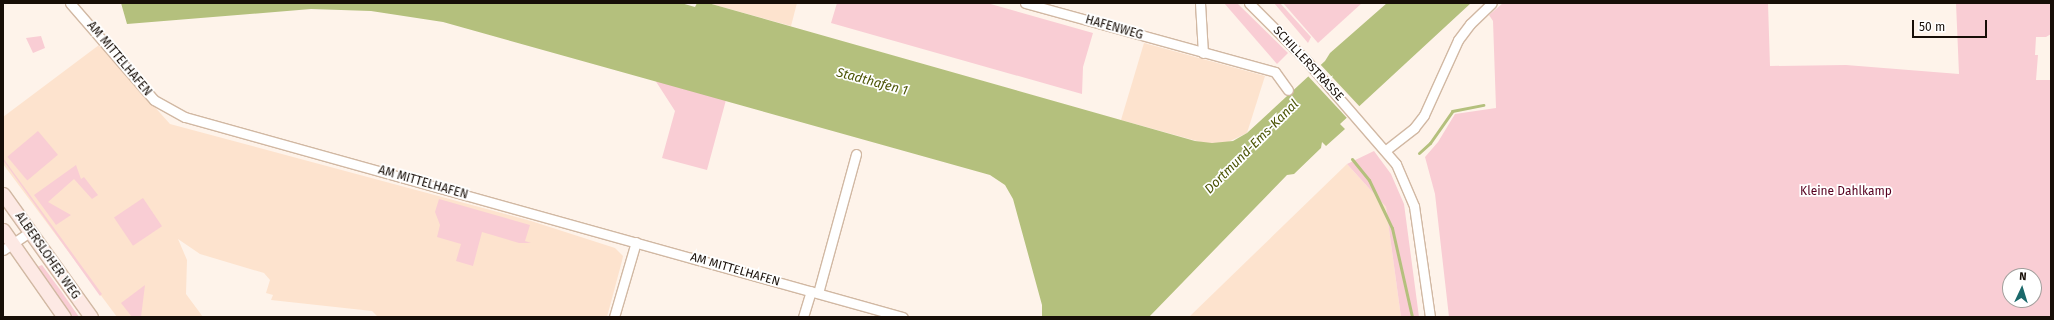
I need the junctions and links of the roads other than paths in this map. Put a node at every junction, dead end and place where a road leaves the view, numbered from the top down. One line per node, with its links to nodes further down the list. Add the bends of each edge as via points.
1 (70, 3): 13 (street, AM MITTELHAFEN, via 154,100 185,117)
2 (1025, 3): 6 (street, HAFENWEG)
3 (1200, 3): 6 (street)
4 (1249, 3): 8 (street, SCHILLERSTRASSE, via 1305,59)
5 (1492, 3): 8 (street, via 1458,40 1424,115 1414,128)
6 (1202, 53): 7 (street, HAFENWEG, via 1275,72)
7 (1288, 90)
8 (1386, 150): 21 (street, SCHILLERSTRASSE, via 1404,180 1414,206)
9 (856, 154): 15 (street)
10 (3, 194): 12 (main road, ALBERSLOHER WEG)
11 (3, 230): 14 (main road, ALBERSLOHER WEG)
12 (30, 232): 14 (street); 17 (main road, ALBERSLOHER WEG)
13 (636, 242): 15 (street, AM MITTELHAFEN); 18 (street)
14 (8, 247): 16 (main road, ALBERSLOHER WEG)
15 (814, 292): 19 (street); 20 (street, AM MITTELHAFEN)
16 (64, 317)
17 (91, 317)
18 (614, 317)
19 (803, 317)
20 (903, 317)
21 (1430, 317)

